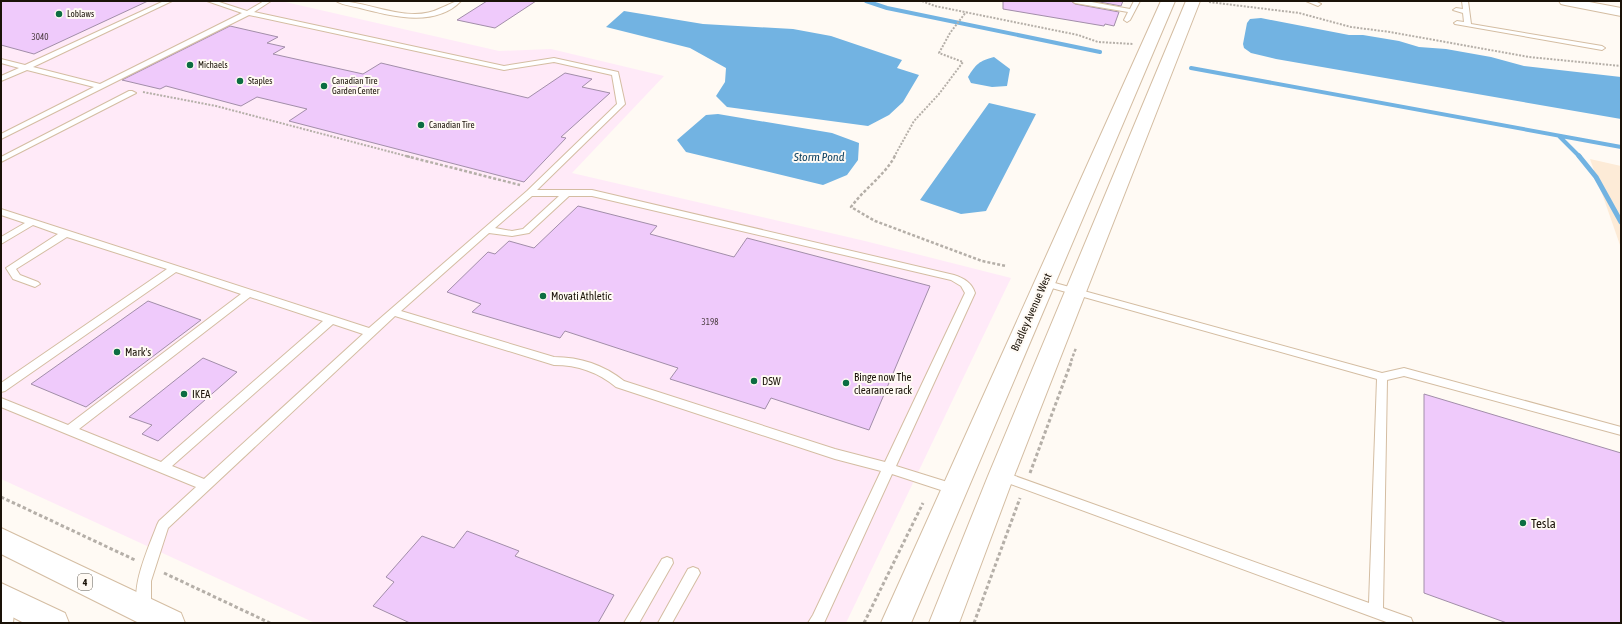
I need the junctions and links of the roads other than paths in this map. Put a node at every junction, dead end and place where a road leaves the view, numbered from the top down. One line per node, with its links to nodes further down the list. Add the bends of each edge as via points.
1 (169, 1): 25 (lane)
2 (210, 1): 19 (lane)
3 (268, 1): 19 (lane)
4 (339, 1): 5 (lane, via 417,16 440,11)
5 (458, 1)
6 (1076, 1): 16 (lane)
7 (1137, 1): 16 (lane)
8 (1168, 1): 39 (main road, Bradley Avenue West)
9 (1193, 1): 41 (main road)
10 (1309, 1): 13 (lane)
11 (1465, 1): 17 (lane)
12 (1565, 1): 14 (street)
13 (1318, 4)
14 (1592, 4): 18 (street)
15 (1456, 10): 17 (lane)
16 (1132, 11): 20 (lane)
17 (1466, 12): 22 (lane)
18 (1621, 12)
19 (248, 13): 27 (lane); 31 (lane, via 504,68 554,60 615,74 621,104)
20 (1127, 20)
21 (1457, 23): 22 (lane)
22 (1468, 25): 23 (lane)
23 (1602, 48)
24 (1, 60): 25 (lane)
25 (26, 67): 26 (lane); 27 (lane)
26 (1, 79)
27 (102, 87): 29 (lane)
28 (134, 93): 30 (lane)
29 (1, 137)
30 (1, 160)
31 (527, 190): 32 (lane); 35 (lane)
32 (567, 193): 35 (lane, via 526,231 508,234); 52 (lane, via 592,193 954,278 965,284 970,293)
33 (1, 212): 34 (lane)
34 (32, 222): 36 (lane); 37 (lane)
35 (488, 230): 43 (lane)
36 (66, 234): 38 (lane); 40 (lane, via 11,268 16,277)
37 (1, 241)
38 (174, 269): 42 (lane); 47 (lane)
39 (1044, 283): 41 (lane); 55 (main road, Bradley Avenue West)
40 (35, 284)
41 (1075, 292): 46 (lane); 53 (main road)
42 (248, 293): 44 (lane); 49 (lane)
43 (393, 312): 45 (lane); 52 (lane, via 554,361 567,360 605,372 620,384)
44 (331, 320): 45 (lane); 51 (lane)
45 (371, 333): 54 (lane)
46 (1382, 377): 50 (lane, via 1404,372); 61 (lane)
47 (1, 388)
48 (1, 402): 49 (lane)
49 (69, 430): 51 (lane)
50 (1621, 431)
51 (162, 468): 54 (lane)
52 (888, 468): 55 (lane); 66 (lane)
53 (1002, 476): 61 (lane); 68 (main road)
54 (205, 485): 60 (lane, via 163,524 144,581)
55 (953, 489): 67 (main road, Bradley Avenue West)
56 (1, 540): 60 (main road, 4)
57 (667, 563): 64 (lane)
58 (693, 574): 65 (lane)
59 (5, 606): 62 (main road)
60 (144, 610): 63 (main road, 4)
61 (1376, 612): 69 (lane)
62 (54, 623)
63 (170, 623)
64 (631, 623)
65 (665, 623)
66 (815, 623)
67 (896, 623)
68 (944, 623)
69 (1406, 623)

